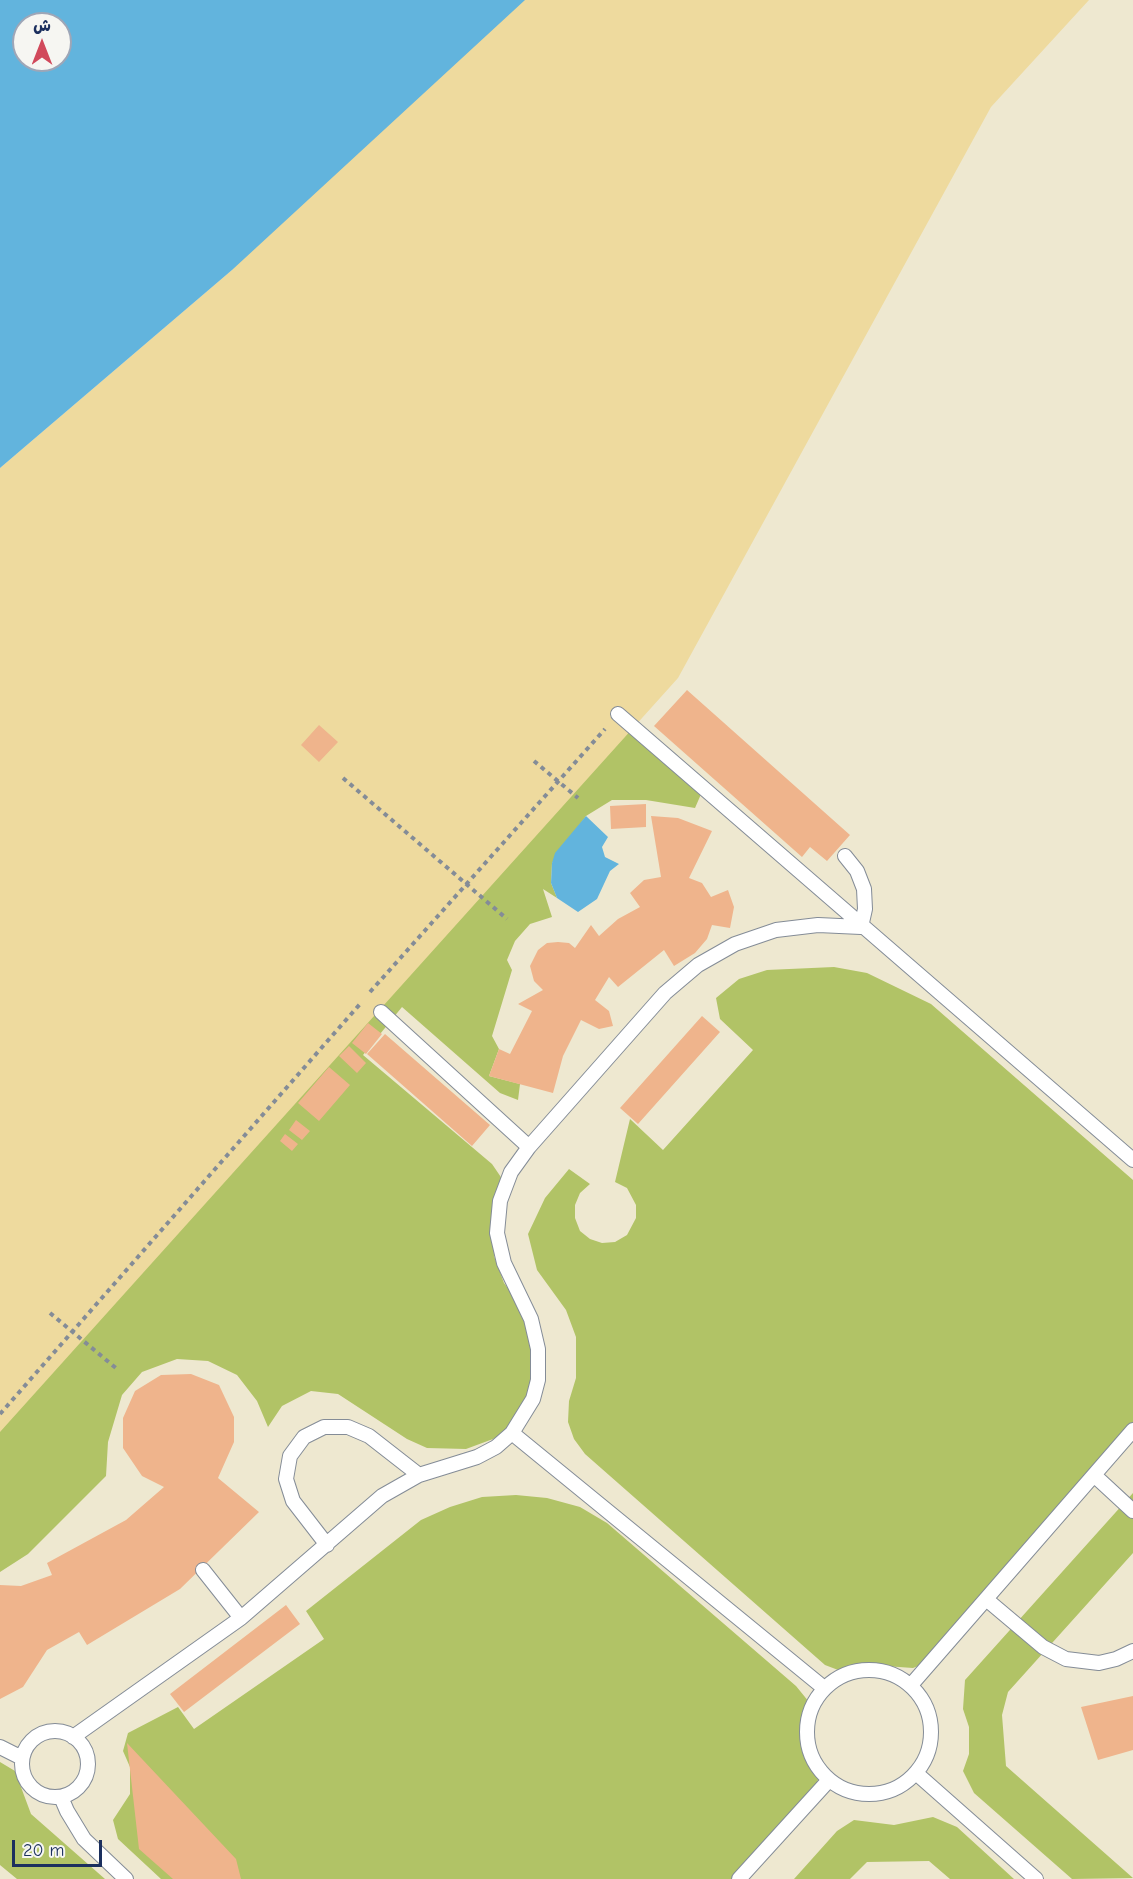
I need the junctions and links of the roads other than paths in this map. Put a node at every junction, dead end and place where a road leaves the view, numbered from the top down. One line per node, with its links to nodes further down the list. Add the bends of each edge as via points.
1 (618, 714): 3 (lane)
2 (845, 856): 3 (lane, via 864,889 866,909)
3 (861, 927): 5 (lane, via 819,925 776,930 735,944 698,965 665,993); 6 (lane)
4 (381, 1012): 5 (lane)
5 (530, 1147): 8 (lane, via 511,1172 500,1201 497,1233 504,1263 531,1319 538,1349 538,1380 533,1399)
6 (1133, 1160)
7 (1133, 1430): 10 (lane)
8 (512, 1433): 9 (lane, via 477,1457); 18 (lane)
9 (419, 1475): 12 (lane, via 382,1496); 12 (lane, via 369,1436 348,1426 324,1426 304,1437 290,1456 286,1479 293,1501)
10 (1094, 1475): 11 (lane); 14 (lane)
11 (1133, 1511)
12 (327, 1545): 15 (lane)
13 (203, 1570): 15 (lane)
14 (986, 1599): 16 (lane, via 1043,1647 1066,1659 1099,1663); 17 (lane)
15 (241, 1618): 19 (lane)
16 (1133, 1651)
17 (911, 1685): 18 (lane, via 885,1672 857,1671); 22 (lane, via 923,1700 930,1719 928,1748)
18 (824, 1688): 23 (lane, via 812,1705 808,1745 815,1764)
19 (73, 1737): 21 (lane, via 48,1732 36,1737); 24 (lane, via 84,1752 87,1770 73,1792)
20 (0, 1747): 21 (lane)
21 (22, 1758): 24 (lane, via 25,1777 36,1792)
22 (916, 1773): 23 (lane, via 901,1785 864,1794); 27 (lane)
23 (829, 1780): 26 (lane)
24 (61, 1797): 25 (lane, via 84,1839)
25 (126, 1879)
26 (739, 1879)
27 (1036, 1879)

